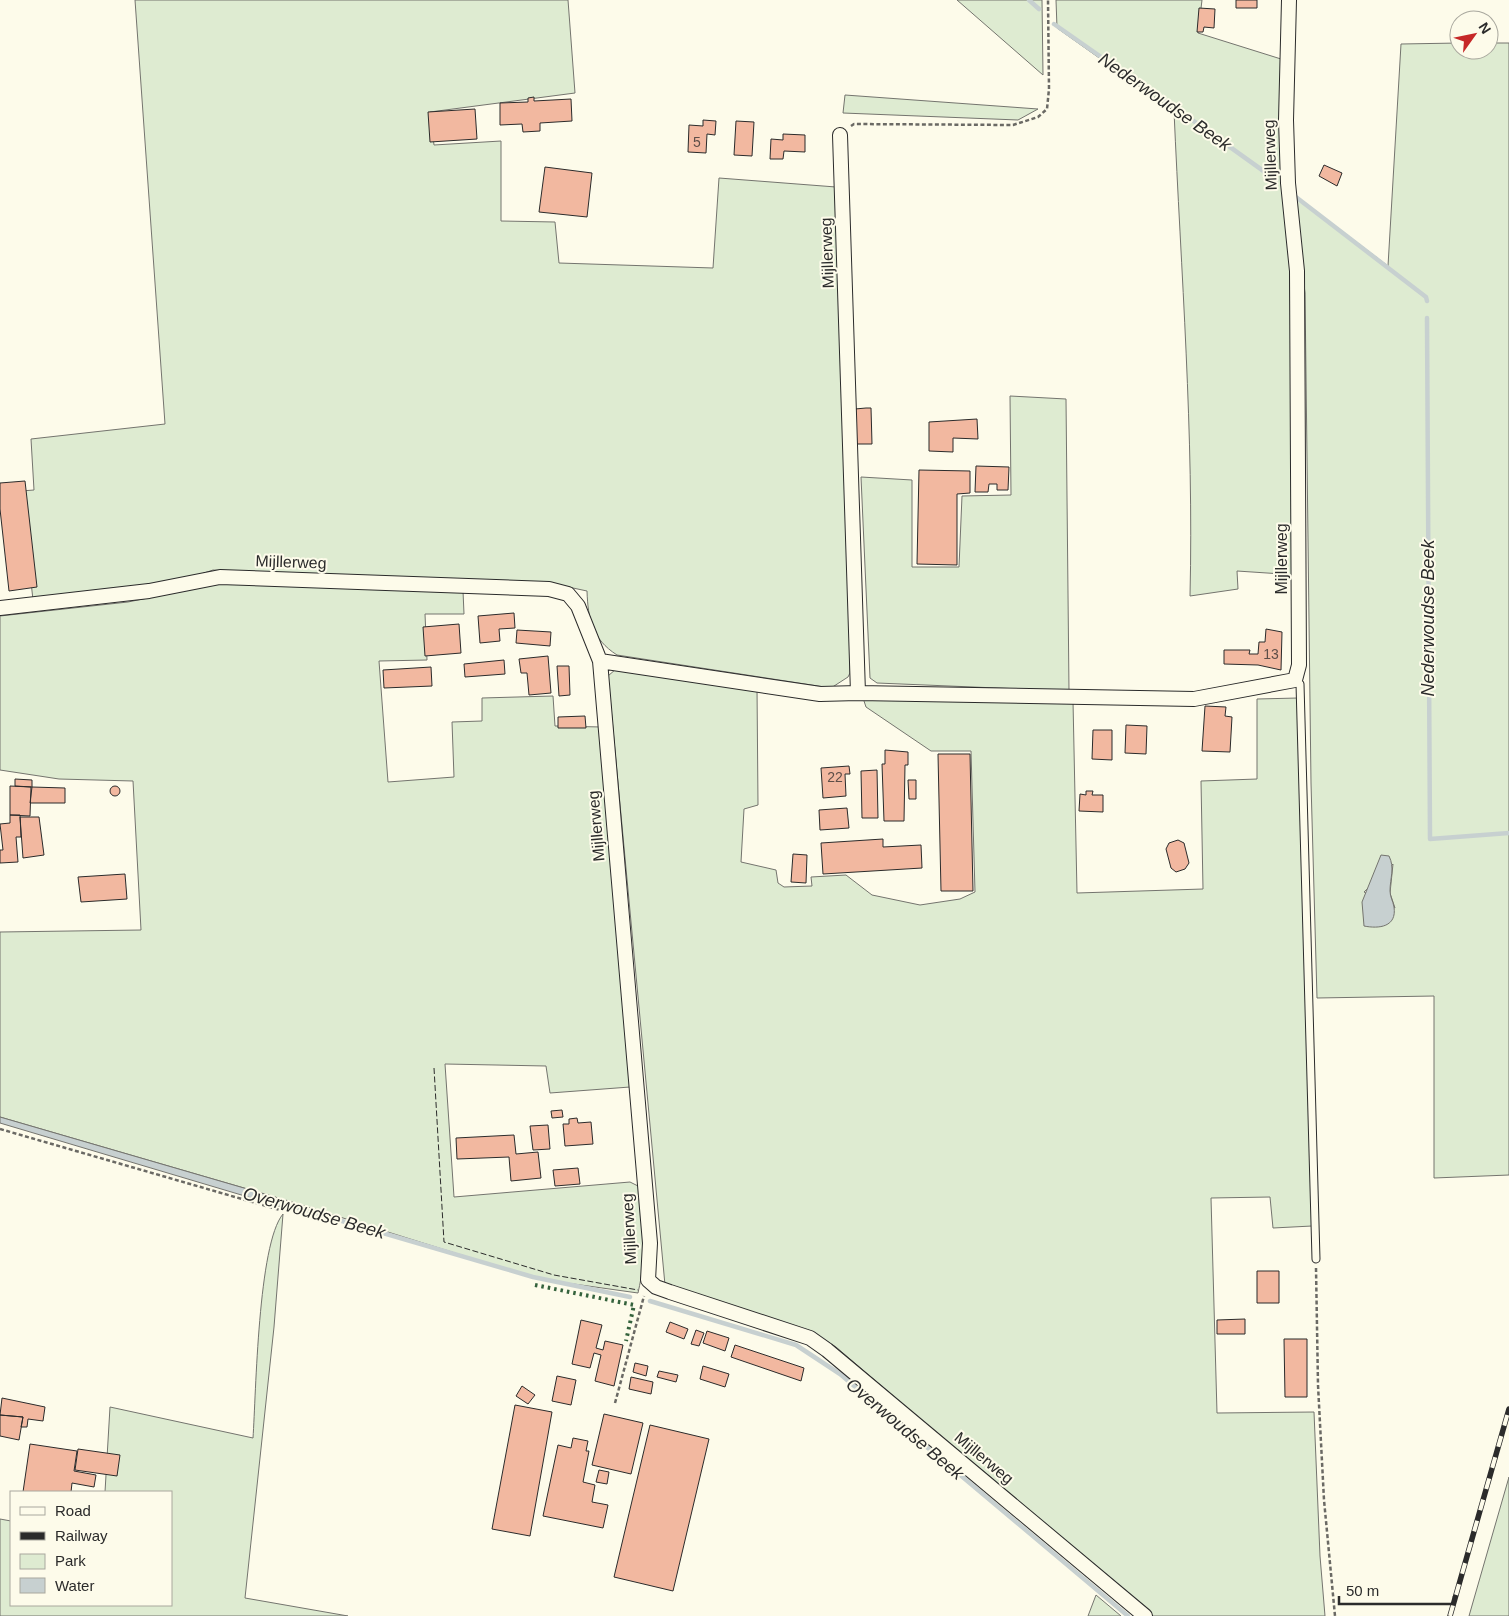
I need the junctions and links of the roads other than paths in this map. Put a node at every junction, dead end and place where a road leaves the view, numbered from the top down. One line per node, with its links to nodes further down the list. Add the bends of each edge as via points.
1 (1289, 0): 5 (street, Mijllerweg, via 1287,174 1297,281 1299,665)
2 (840, 135): 6 (street, Mijllerweg)
3 (0, 608): 4 (street, Mijllerweg, via 150,591 220,577 549,589 568,594 578,606)
4 (600, 661): 6 (street, via 820,694); 8 (street, Mijllerweg, via 650,1243 648,1280 656,1287 810,1338)
5 (1295, 680): 6 (street, via 1194,698); 7 (lane, via 1300,684)
6 (858, 693)
7 (1316, 1259)
8 (1145, 1616)

